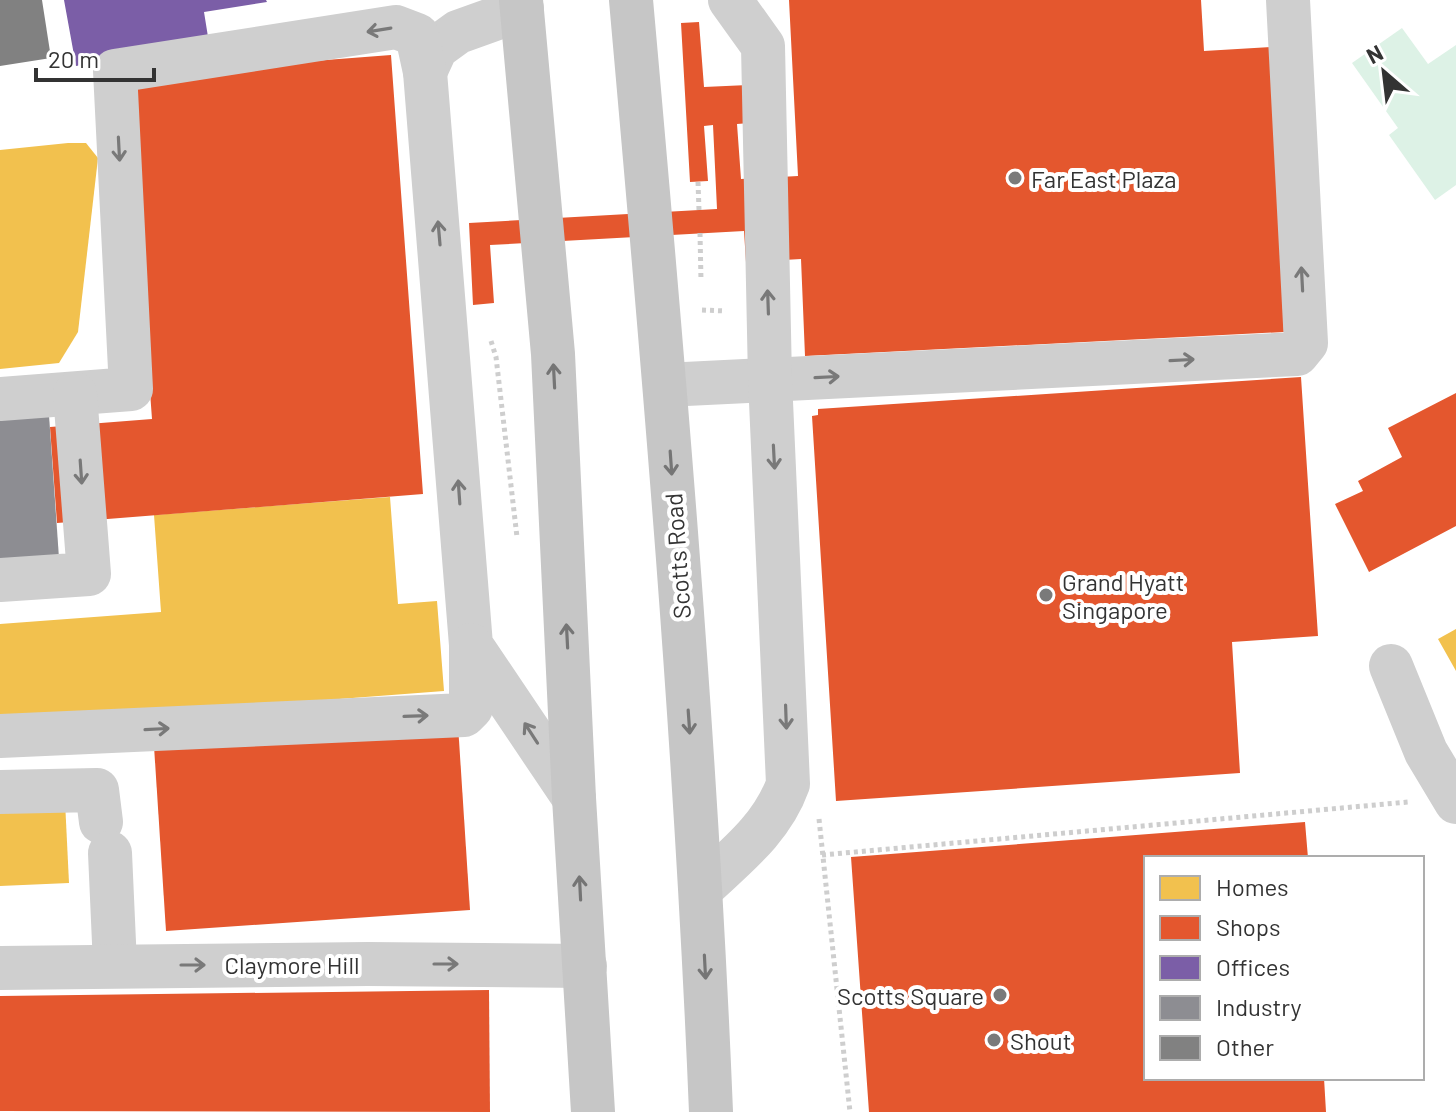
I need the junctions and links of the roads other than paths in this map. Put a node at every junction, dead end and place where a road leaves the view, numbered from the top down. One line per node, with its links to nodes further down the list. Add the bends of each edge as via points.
1 (631, 0): 7 (main road, Scotts Road)
2 (730, 0): 6 (street, one-way to 2, via 763,46)
3 (1288, 0): 6 (street, one-way to 3, via 1297,354 1306,343)
4 (522, 4): 5 (street, via 458,32 436,48); 16 (main road, one-way to 4, via 553,354)
5 (425, 72): 8 (street, one-way to 8, via 417,35 396,27 115,71 131,389); 11 (street, one-way to 5)
6 (770, 379): 7 (street); 17 (street, one-way to 17, via 788,784 762,831)
7 (665, 385): 17 (main road, Scotts Road, one-way to 17)
8 (75, 394): 9 (street); 10 (street, one-way to 10, via 89,574)
9 (0, 399)
10 (0, 580)
11 (471, 645): 13 (street, one-way to 11, via 464,715 471,708); 16 (street, one-way to 11)
12 (1391, 666): 14 (street, via 1426,752)
13 (0, 736)
14 (1449, 791)
15 (0, 792): 18 (street, via 97,790 106,838)
16 (574, 798): 19 (main road, one-way to 16)
17 (701, 889): 22 (main road, Scotts Road, one-way to 22)
18 (115, 965): 19 (street, Claymore Hill, one-way to 19); 20 (street, Claymore Hill)
19 (585, 966): 21 (main road)
20 (0, 968)
21 (593, 1112)
22 (711, 1112)

